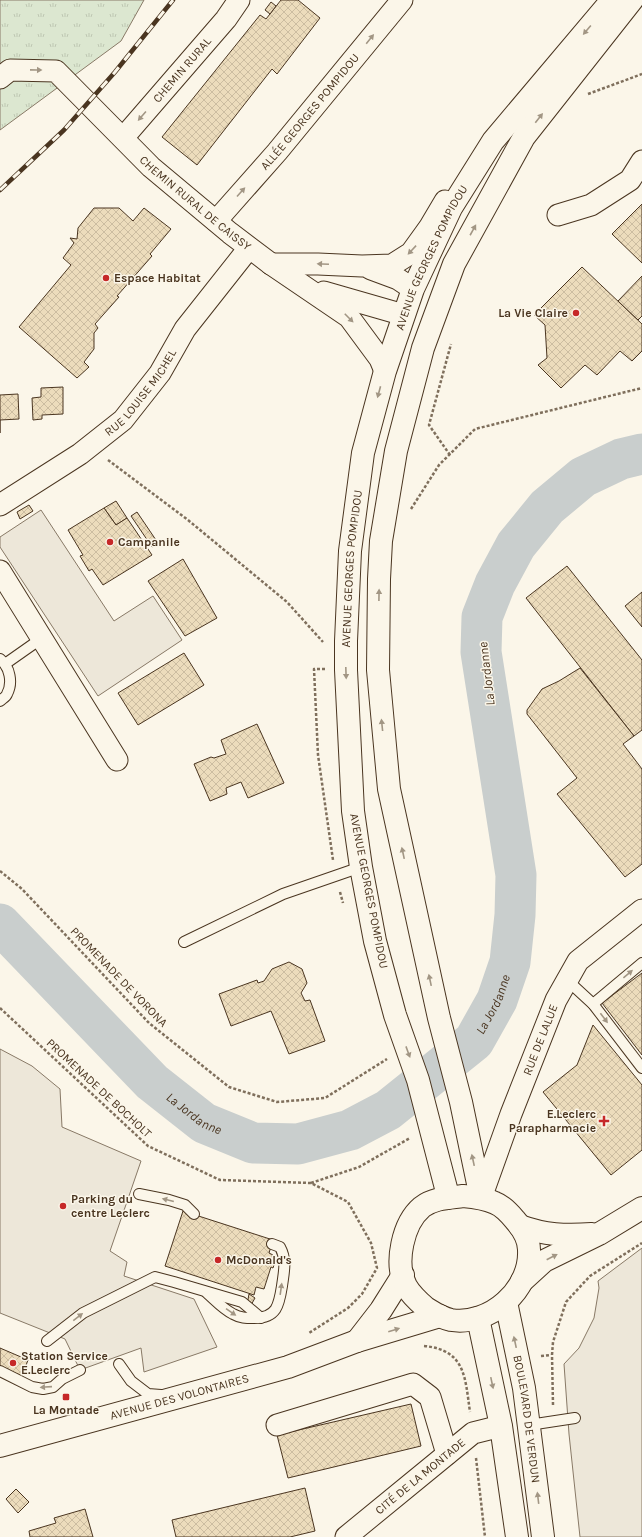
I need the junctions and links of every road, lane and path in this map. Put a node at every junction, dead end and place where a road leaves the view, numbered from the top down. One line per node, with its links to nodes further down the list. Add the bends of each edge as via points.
1 (239, 0): 8 (street, CHEMIN RURAL, one-way to 8, via 226,19)
2 (402, 0): 12 (street, ALLÉE GEORGES POMPIDOU, one-way to 2, via 277,152)
3 (612, 0): 9 (main road, AVENUE GEORGES POMPIDOU, one-way to 9)
4 (632, 0): 15 (main road, AVENUE GEORGES POMPIDOU, one-way to 4, via 524,137)
5 (642, 74): 7 (path)
6 (0, 78): 8 (street, CHEMIN RURAL DE CAISSY, one-way to 8, via 10,70 56,71)
7 (584, 96)
8 (123, 138): 12 (street, CHEMIN RURAL DE CAISSY, via 151,167)
9 (493, 141): 16 (street, one-way to 16, via 463,170 411,253 392,265); 18 (main road, AVENUE GEORGES POMPIDOU, via 451,208)
10 (642, 161): 11 (street, via 630,180 591,205)
11 (558, 215)
12 (216, 221): 13 (street, CHEMIN RURAL DE CAISSY)
13 (249, 248): 14 (street, CHEMIN RURAL DE CAISSY); 22 (street, RUE LOUISE MICHEL, via 185,329 160,373 123,420)
14 (271, 264): 16 (street, one-way to 14); 17 (street, CHEMIN RURAL DE CAISSY)
15 (454, 264): 18 (main road); 26 (main road, AVENUE GEORGES POMPIDOU, via 423,348 396,451)
16 (362, 266): 18 (street, via 398,279)
17 (302, 285): 18 (street, CHEMIN RURAL DE CAISSY); 20 (street, CHEMIN RURAL DE CAISSY, one-way to 20, via 349,317 380,359)
18 (413, 304): 20 (main road, AVENUE GEORGES POMPIDOU); 26 (main road, via 389,420 374,526)
19 (452, 340): 23 (path, via 429,425)
20 (385, 371): 35 (main road, AVENUE GEORGES POMPIDOU, one-way to 35, via 363,453 350,551 346,670 353,811)
21 (642, 388): 23 (path, via 475,429)
22 (89, 447): 24 (street, RUE LOUISE MICHEL); 29 (path, via 188,520 287,602)
23 (450, 455): 25 (path, via 439,465)
24 (0, 505)
25 (409, 511)
26 (381, 541): 49 (main road, AVENUE GEORGES POMPIDOU, one-way to 26, via 389,789 378,670)
27 (0, 571): 28 (street)
28 (42, 638): 30 (lane); 34 (street, via 76,678)
29 (325, 644)
30 (3, 662): 33 (lane, via 10,679 7,695)
31 (323, 663): 32 (path)
32 (322, 669)
33 (0, 701)
34 (117, 760)
35 (361, 867): 38 (lane, via 284,894); 43 (main road, AVENUE GEORGES POMPIDOU, via 375,941)
36 (0, 871): 43 (path, PROMENADE DE VORONA, via 22,889 149,1023 229,1088 277,1102 325,1098)
37 (642, 910): 40 (street, RUE DE LALUE, via 578,961)
38 (184, 942)
39 (642, 963): 41 (lane, one-way to 39)
40 (568, 980): 41 (lane); 49 (street, RUE DE LALUE, via 556,1000)
41 (593, 1004): 44 (lane, one-way to 44)
42 (0, 1008): 46 (path, PROMENADE DE BOCHOLT, via 148,1146 220,1180)
43 (406, 1047): 45 (main road, AVENUE GEORGES POMPIDOU, one-way to 45)
44 (642, 1068)
45 (430, 1126): 46 (path, PROMENADE DE BOCHOLT, via 360,1167); 48 (main road, AVENUE GEORGES POMPIDOU)
46 (311, 1183): 63 (path, PROMENADE DE BOCHOLT, via 348,1202 371,1243 377,1268 362,1294 348,1308)
47 (139, 1194): 51 (lane, one-way to 47, via 185,1205)
48 (447, 1198): 49 (main road); 56 (main road, via 436,1199 422,1207 405,1232 401,1264)
49 (481, 1198): 52 (main road, via 497,1203)
50 (642, 1208): 53 (main road)
51 (194, 1214)
52 (520, 1226): 53 (main road, via 549,1234); 57 (main road, via 530,1250)
53 (599, 1234): 57 (main road, one-way to 53, via 544,1261)
54 (642, 1243): 71 (path, via 590,1276 566,1302 553,1342)
55 (272, 1244): 61 (lane, one-way to 55, via 272,1314 277,1308 281,1293 285,1256 280,1246)
56 (403, 1275): 60 (main road, via 406,1285 417,1301); 65 (main road)
57 (522, 1281): 59 (main road)
58 (205, 1292): 61 (lane, via 242,1302); 61 (lane, one-way to 61, via 233,1314 242,1318); 64 (lane, one-way to 58, via 83,1312 155,1277)
59 (506, 1302): 62 (main road); 73 (main road, BOULEVARD DE VERDUN, one-way to 59)
60 (440, 1316): 62 (main road, via 451,1320); 65 (main road, AVENUE DES VOLONTAIRES, one-way to 60)
61 (261, 1318)
62 (478, 1318): 74 (main road, one-way to 74)
63 (309, 1334)
64 (47, 1341)
65 (357, 1341): 69 (main road, AVENUE DES VOLONTAIRES, via 288,1367)
66 (119, 1364): 69 (lane, via 131,1381 148,1394)
67 (80, 1370): 68 (lane, one-way to 68, via 53,1387 43,1389 32,1387)
68 (0, 1371)
69 (179, 1397): 75 (main road, AVENUE DES VOLONTAIRES)
70 (575, 1418): 71 (lane)
71 (554, 1421): 73 (lane)
72 (277, 1425): 76 (street, via 413,1384 430,1397)
73 (529, 1425): 79 (main road, BOULEVARD DE VERDUN, one-way to 73)
74 (501, 1426): 76 (street, CITÉ DE LA MONTADE, via 474,1433); 78 (main road)
75 (0, 1446)
76 (447, 1454): 77 (street, CITÉ DE LA MONTADE)
77 (346, 1537)
78 (517, 1537)
79 (543, 1537)

